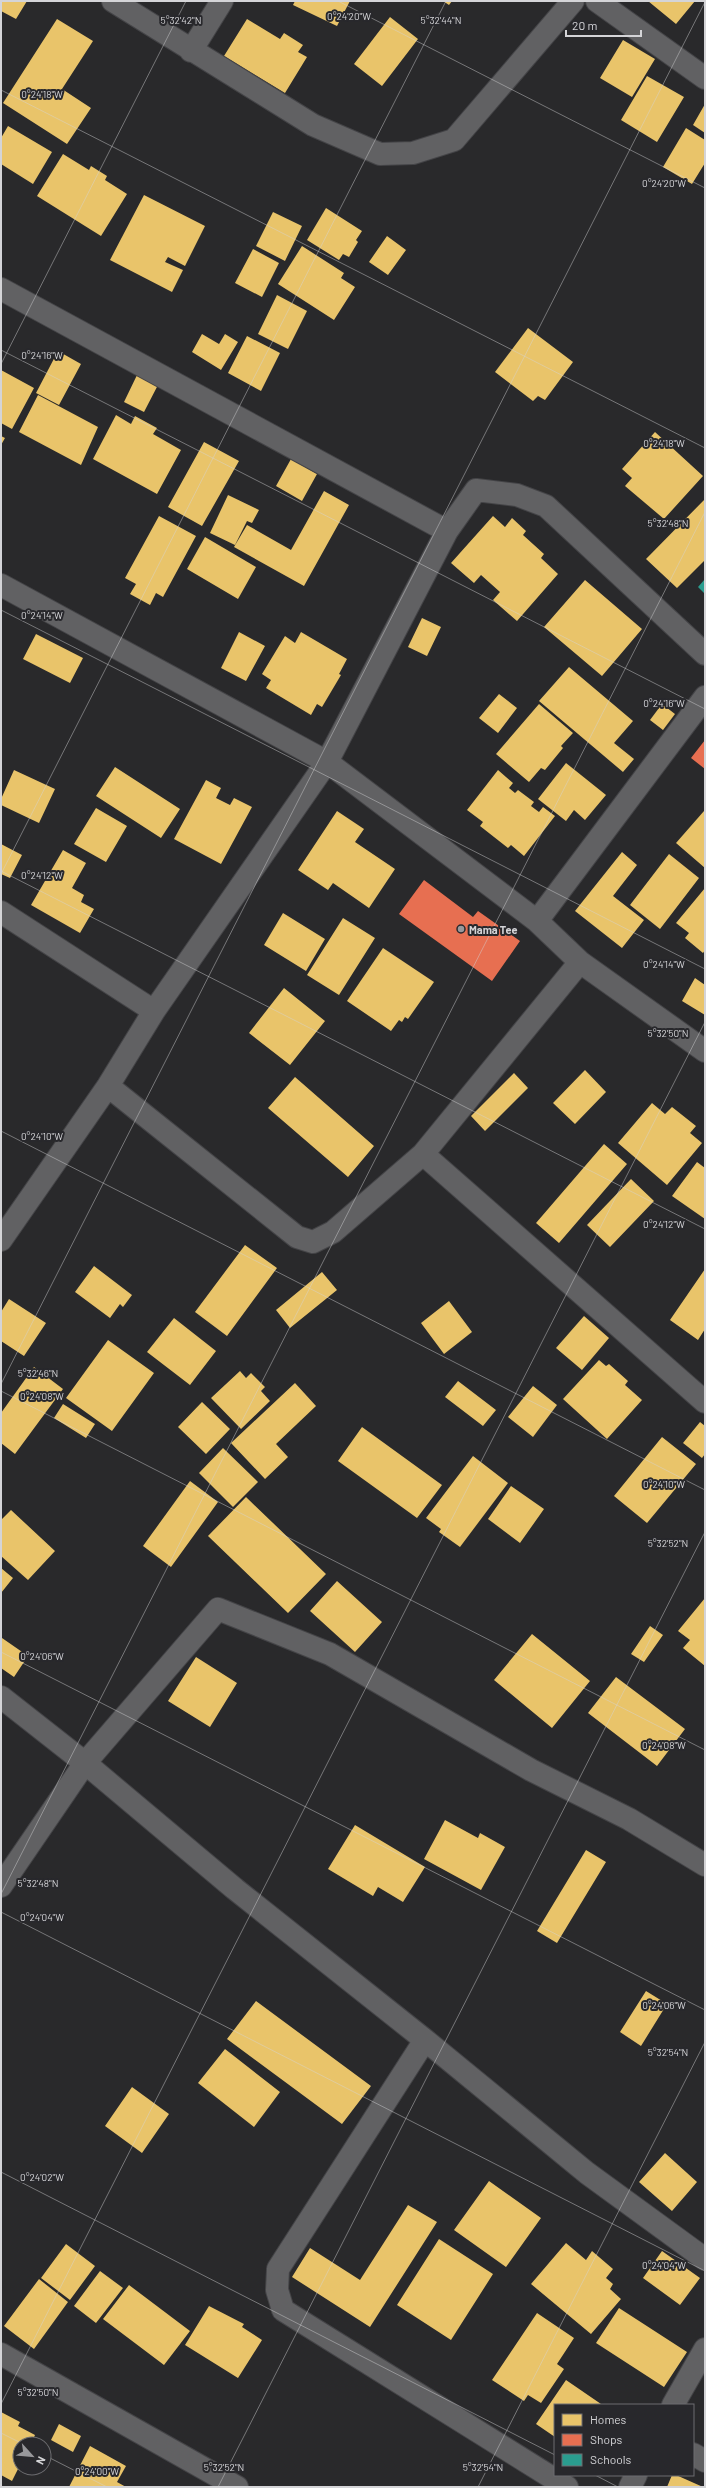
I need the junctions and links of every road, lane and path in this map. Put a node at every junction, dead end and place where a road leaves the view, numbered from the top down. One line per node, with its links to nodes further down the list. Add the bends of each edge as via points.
1 (113, 1): 5 (street)
2 (222, 1): 5 (street)
3 (573, 1): 5 (street, via 454,140 413,153 380,154 313,125)
4 (596, 1): 6 (street)
5 (191, 50)
6 (705, 78)
7 (1, 289): 8 (street)
8 (447, 531): 10 (street, via 476,490 517,494 546,506); 12 (street)
9 (1, 585): 12 (street)
10 (705, 654)
11 (705, 696): 14 (street)
12 (327, 762): 14 (street); 16 (street)
13 (1, 912): 16 (street)
14 (538, 921): 15 (street)
15 (580, 962): 17 (street); 19 (street)
16 (154, 1011): 18 (street)
17 (705, 1051)
18 (108, 1086): 19 (street, via 297,1237 313,1242 333,1232); 20 (street)
19 (423, 1154): 21 (street)
20 (4, 1229)
21 (705, 1402)
22 (1, 1698): 23 (street)
23 (85, 1763): 24 (street, via 218,1608 330,1654 532,1770 629,1819); 25 (street); 26 (street, via 235,1889)
24 (705, 1865)
25 (1, 1886)
26 (425, 2040): 27 (street, via 587,2173); 35 (street, via 278,2269 277,2290 284,2310)
27 (705, 2259)
28 (705, 2349): 30 (street)
29 (1, 2354): 34 (street)
30 (674, 2404)
31 (694, 2455): 32 (street)
32 (705, 2461)
33 (636, 2476): 36 (street)
34 (237, 2487)
35 (567, 2487)
36 (630, 2487)

